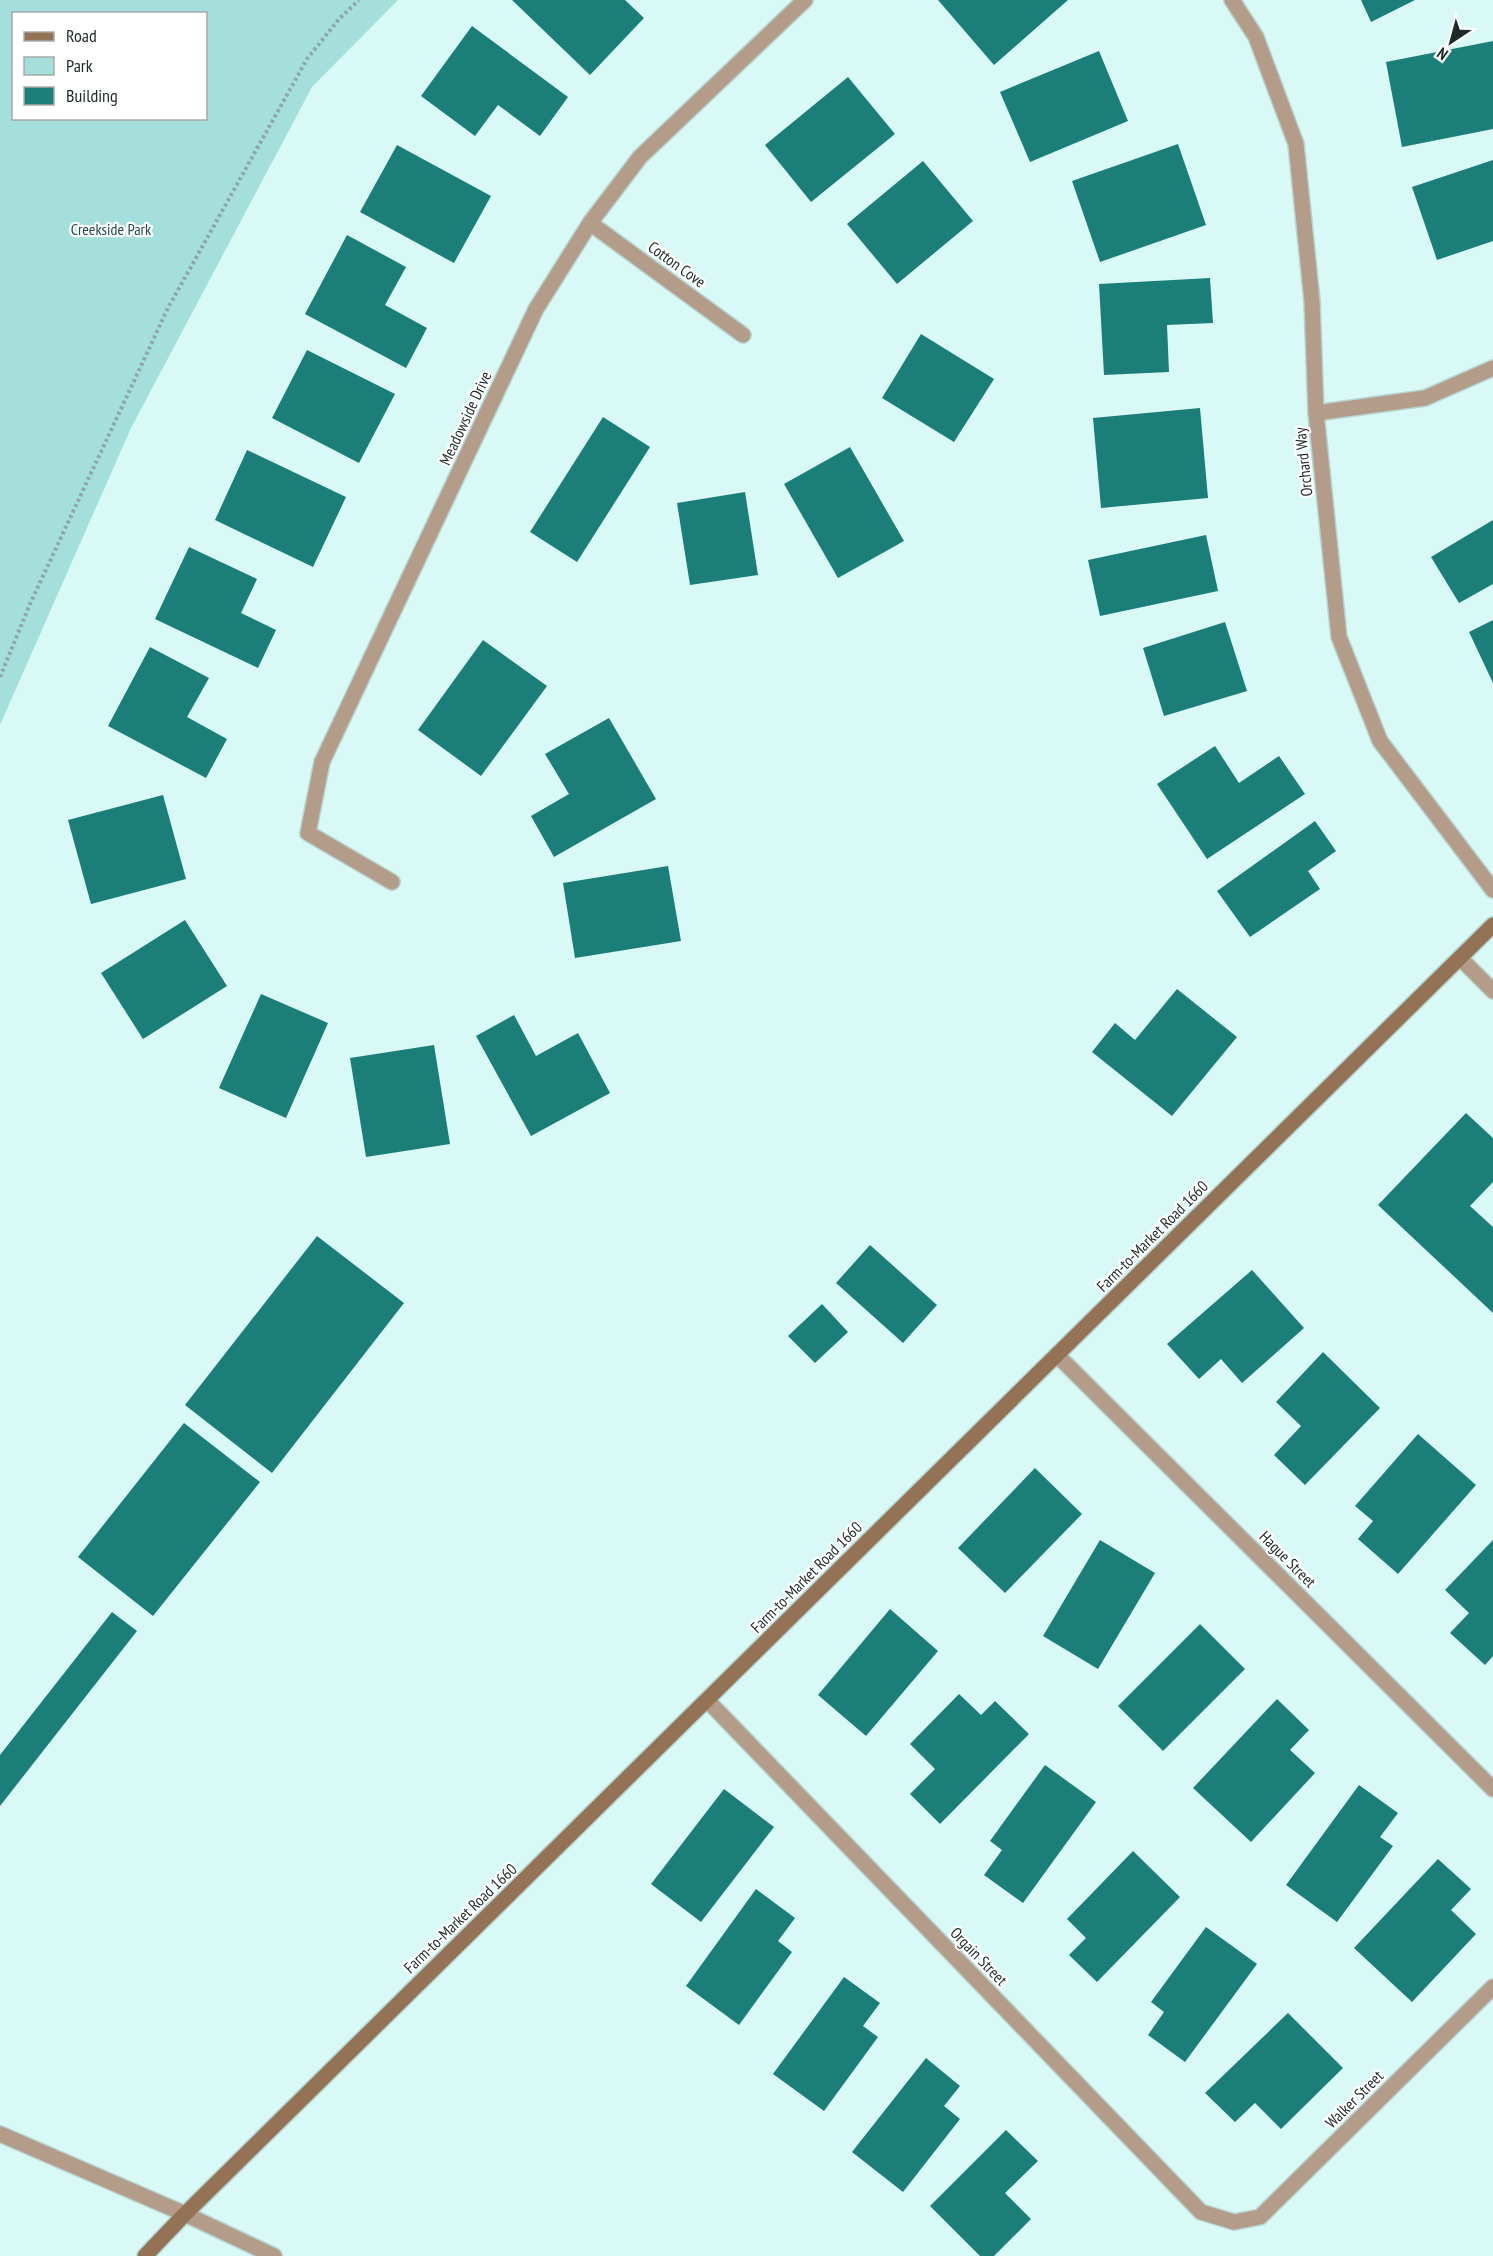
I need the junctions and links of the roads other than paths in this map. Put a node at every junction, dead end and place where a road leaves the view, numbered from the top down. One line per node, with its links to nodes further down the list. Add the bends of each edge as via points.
1 (806, 0): 3 (street, Meadowside Drive, via 640,157)
2 (1232, 0): 6 (street, Orchard Way, via 1256,37 1296,144 1312,301)
3 (590, 223): 4 (street, Cotton Cove); 7 (street, Meadowside Drive, via 536,309 322,762 308,833)
4 (743, 335)
5 (1493, 368): 6 (street, via 1425,398)
6 (1316, 413): 8 (street, Orchard Way, via 1339,637 1380,741)
7 (392, 882)
8 (1493, 890)
9 (1493, 925): 10 (main road, Farm-to-Market Road 1660)
10 (1460, 958): 11 (street); 12 (main road, Farm-to-Market Road 1660)
11 (1493, 991)
12 (1057, 1355): 13 (main road, Farm-to-Market Road 1660); 14 (street, Hague Street)
13 (707, 1700): 17 (main road, Farm-to-Market Road 1660); 18 (street, Orgain Street, via 1201,2212)
14 (1493, 1789)
15 (1493, 1987): 18 (street, Walker Street, via 1260,2217)
16 (0, 2134): 17 (street)
17 (184, 2214): 19 (main road, Farm-to-Market Road 1660); 20 (street)
18 (1234, 2222)
19 (145, 2256)
20 (274, 2256)

